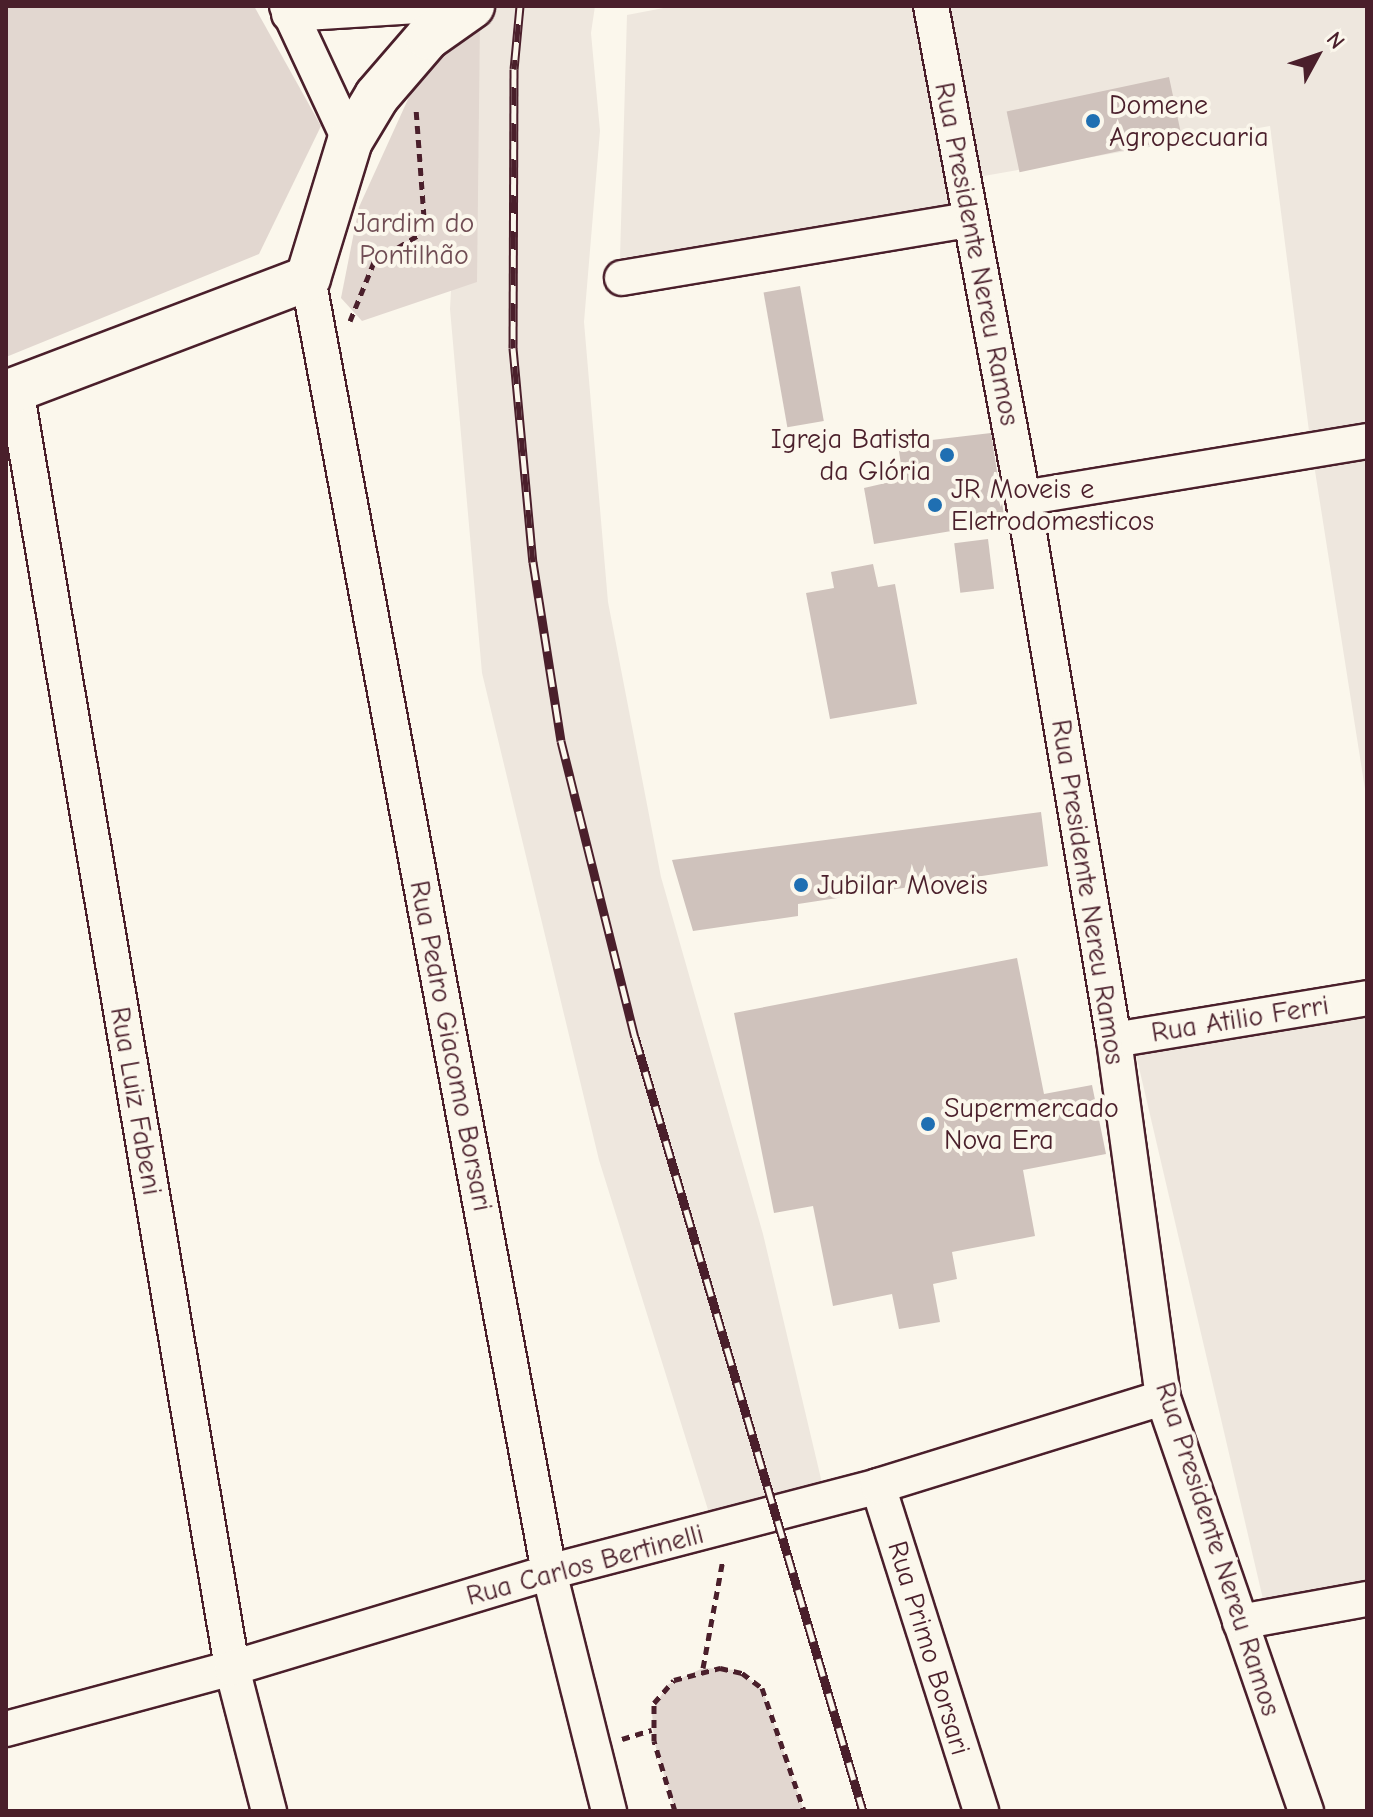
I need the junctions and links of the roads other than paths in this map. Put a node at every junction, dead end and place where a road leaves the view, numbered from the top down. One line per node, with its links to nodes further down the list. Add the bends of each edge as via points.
1 (417, 6): 4 (street)
2 (472, 6): 5 (main road, via 428,37 377,96)
3 (931, 6): 6 (street, Rua Presidente Nereu Ramos)
4 (288, 10): 5 (street)
5 (350, 141): 7 (main road)
6 (969, 220): 8 (street); 11 (street, Rua Presidente Nereu Ramos)
7 (308, 278): 9 (main road); 16 (street, Rua Pedro Giacomo Borsari)
8 (622, 278)
9 (11, 391): 19 (street, Rua Luiz Fabeni)
10 (1367, 441): 11 (street)
11 (1023, 498): 13 (street, Rua Presidente Nereu Ramos)
12 (1367, 998): 13 (street, Rua Atilio Ferri)
13 (1114, 1040): 14 (street, Rua Presidente Nereu Ramos)
14 (1163, 1398): 15 (street, Rua Carlos Bertinelli); 18 (street, Rua Presidente Nereu Ramos)
15 (878, 1486): 16 (street, Rua Carlos Bertinelli); 23 (street, Rua Primo Borsari)
16 (549, 1572): 19 (street, Rua Carlos Bertinelli); 22 (street, Rua Pedro Giacomo Borsari)
17 (1367, 1599): 18 (street)
18 (1240, 1622): 24 (street, Rua Presidente Nereu Ramos)
19 (232, 1668): 20 (street, Rua Carlos Bertinelli); 21 (street, Rua Luiz Fabeni)
20 (6, 1729)
21 (269, 1811)
22 (609, 1811)
23 (981, 1811)
24 (1306, 1811)

